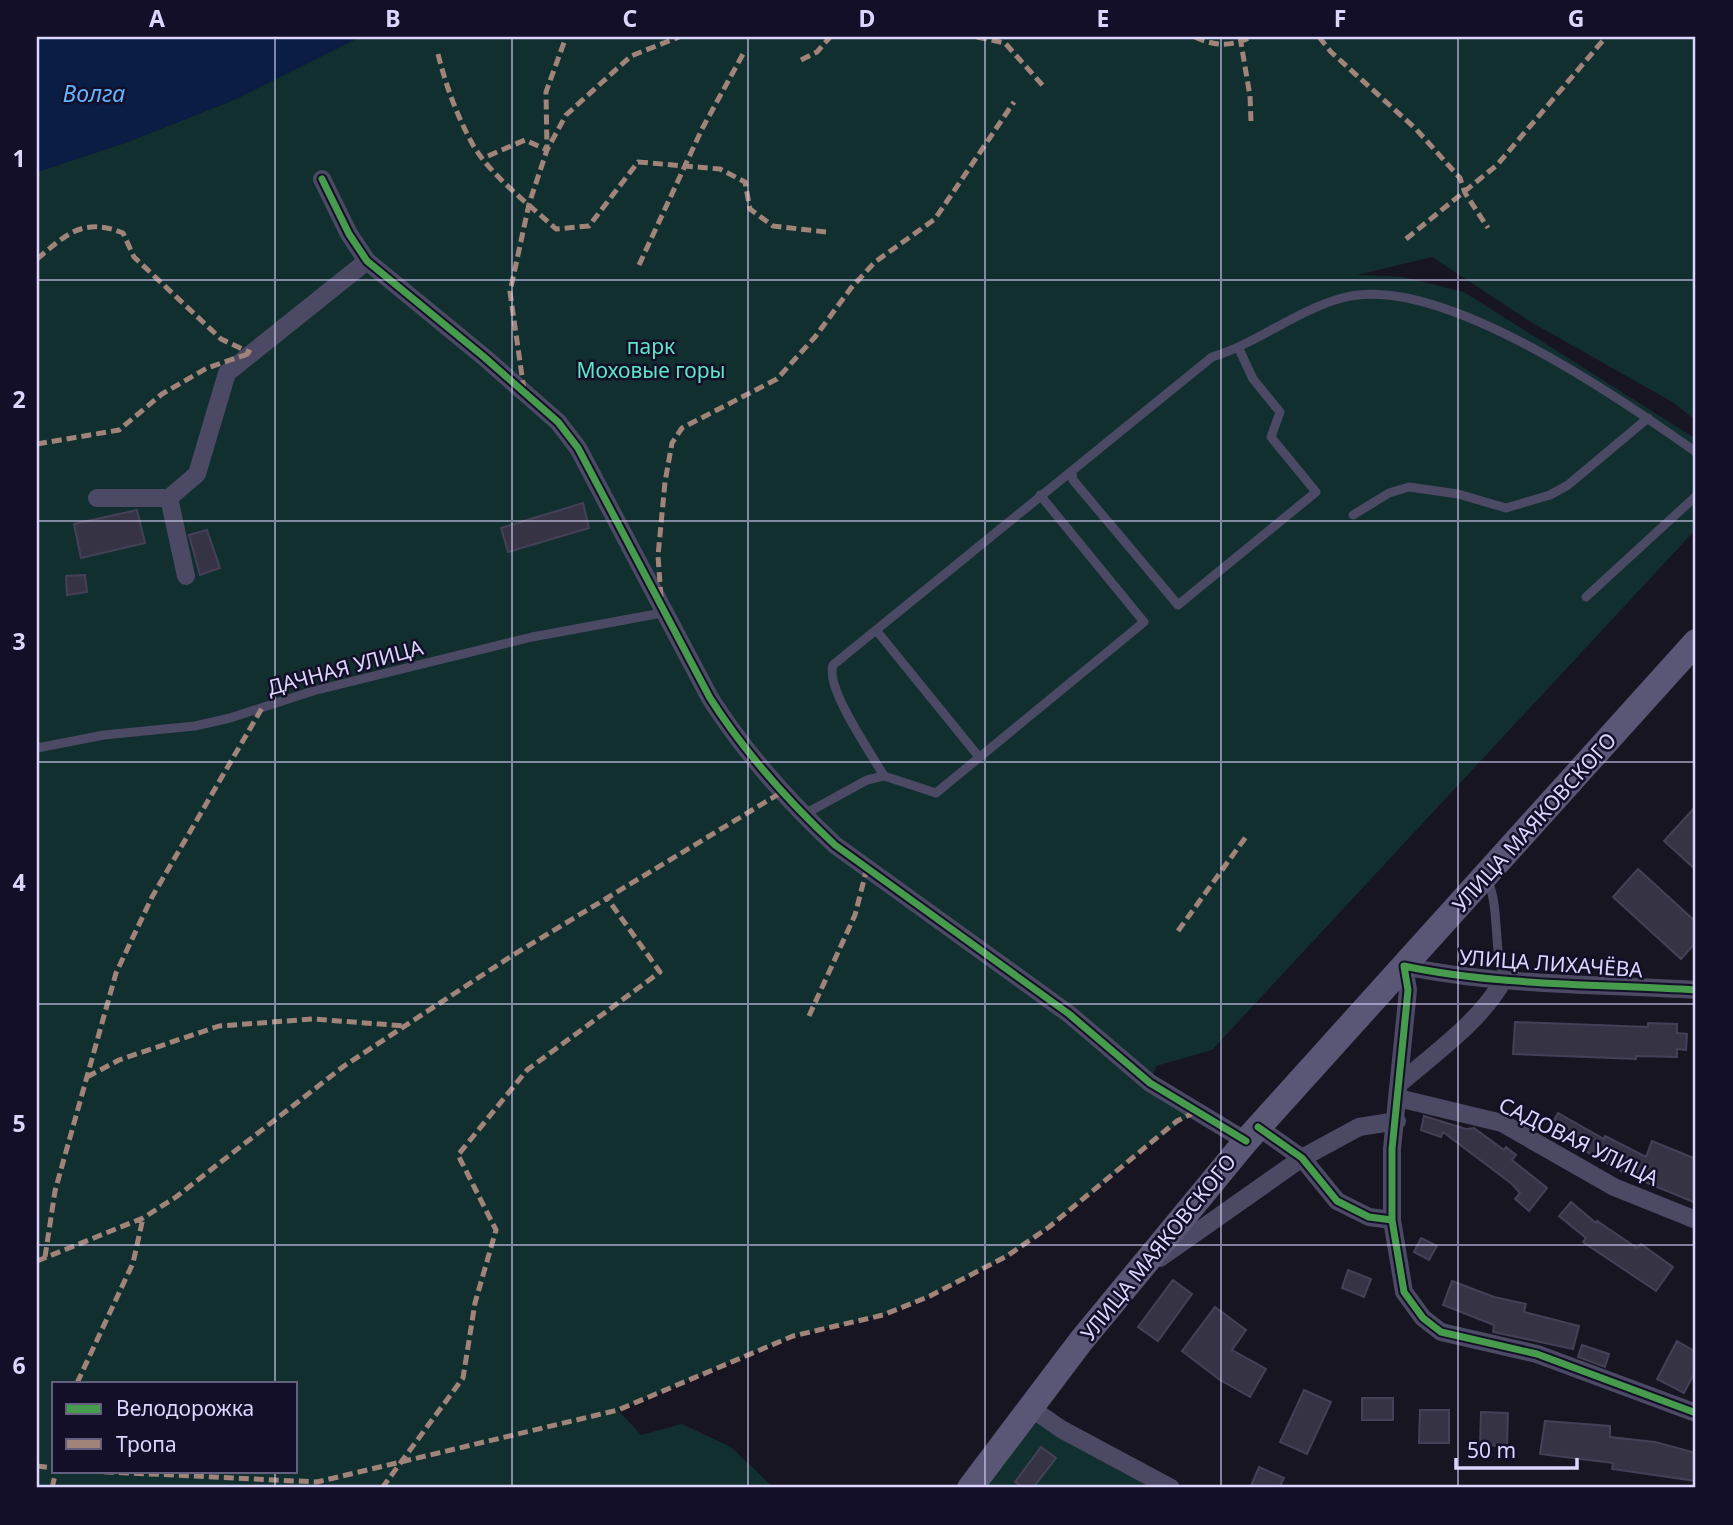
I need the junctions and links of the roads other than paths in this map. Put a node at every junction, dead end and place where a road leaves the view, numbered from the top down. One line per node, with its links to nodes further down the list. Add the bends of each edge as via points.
1 (322, 179): 2 (street)
2 (367, 261): 10 (street, via 227,373 197,474); 14 (street, via 558,422 598,482)
3 (1239, 349): 4 (lane, via 1307,310 1343,297 1386,295 1428,304 1516,338); 6 (lane, via 1212,357); 6 (lane, via 1253,379 1280,412 1271,437 1316,492 1178,605 1073,480)
4 (1648, 418): 5 (lane); 11 (lane, via 1550,495 1506,508 1409,487 1389,493)
5 (1696, 452)
6 (1072, 472): 7 (lane)
7 (1040, 495): 15 (lane); 18 (lane, via 1144,622)
8 (1696, 496): 13 (lane)
9 (97, 498): 10 (street)
10 (169, 498): 12 (street)
11 (1353, 515)
12 (186, 576)
13 (1586, 597)
14 (662, 613): 17 (lane, ДАЧНАЯ УЛИЦА, via 532,636 195,726 104,735); 20 (street, via 732,732)
15 (876, 630): 18 (lane); 19 (lane, via 831,670 838,694)
16 (1696, 642): 21 (main road, УЛИЦА МАЯКОВСКОГО)
17 (37, 748)
18 (979, 757): 19 (lane, via 936,793)
19 (884, 776): 20 (lane, via 867,780)
20 (803, 815): 27 (street, via 835,845 1069,1014 1150,1083)
21 (1486, 875): 22 (main road, УЛИЦА МАЯКОВСКОГО); 23 (lane, via 1493,894 1497,958)
22 (1404, 966): 23 (street, УЛИЦА ЛИХАЧЁВА); 25 (street, via 1408,990); 27 (main road, УЛИЦА МАЯКОВСКОГО)
23 (1504, 979): 24 (street, УЛИЦА ЛИХАЧЁВА); 25 (street, via 1495,995)
24 (1696, 990)
25 (1399, 1091): 26 (street); 30 (street, САДОВАЯ УЛИЦА, via 1502,1124 1615,1187)
26 (1397, 1121): 28 (street, via 1359,1127); 29 (street, via 1392,1150)
27 (1252, 1134): 28 (street); 31 (main road, УЛИЦА МАЯКОВСКОГО)
28 (1302, 1158): 29 (street, via 1337,1202 1369,1217); 31 (street)
29 (1392, 1220): 33 (street, via 1404,1292 1423,1318 1441,1332 1537,1354)
30 (1696, 1220)
31 (1130, 1281): 32 (main road, УЛИЦА МАЯКОВСКОГО)
32 (1031, 1408): 34 (main road, УЛИЦА МАЯКОВСКОГО); 35 (street, via 1081,1441)
33 (1696, 1413)
34 (970, 1488)
35 (1171, 1488)

